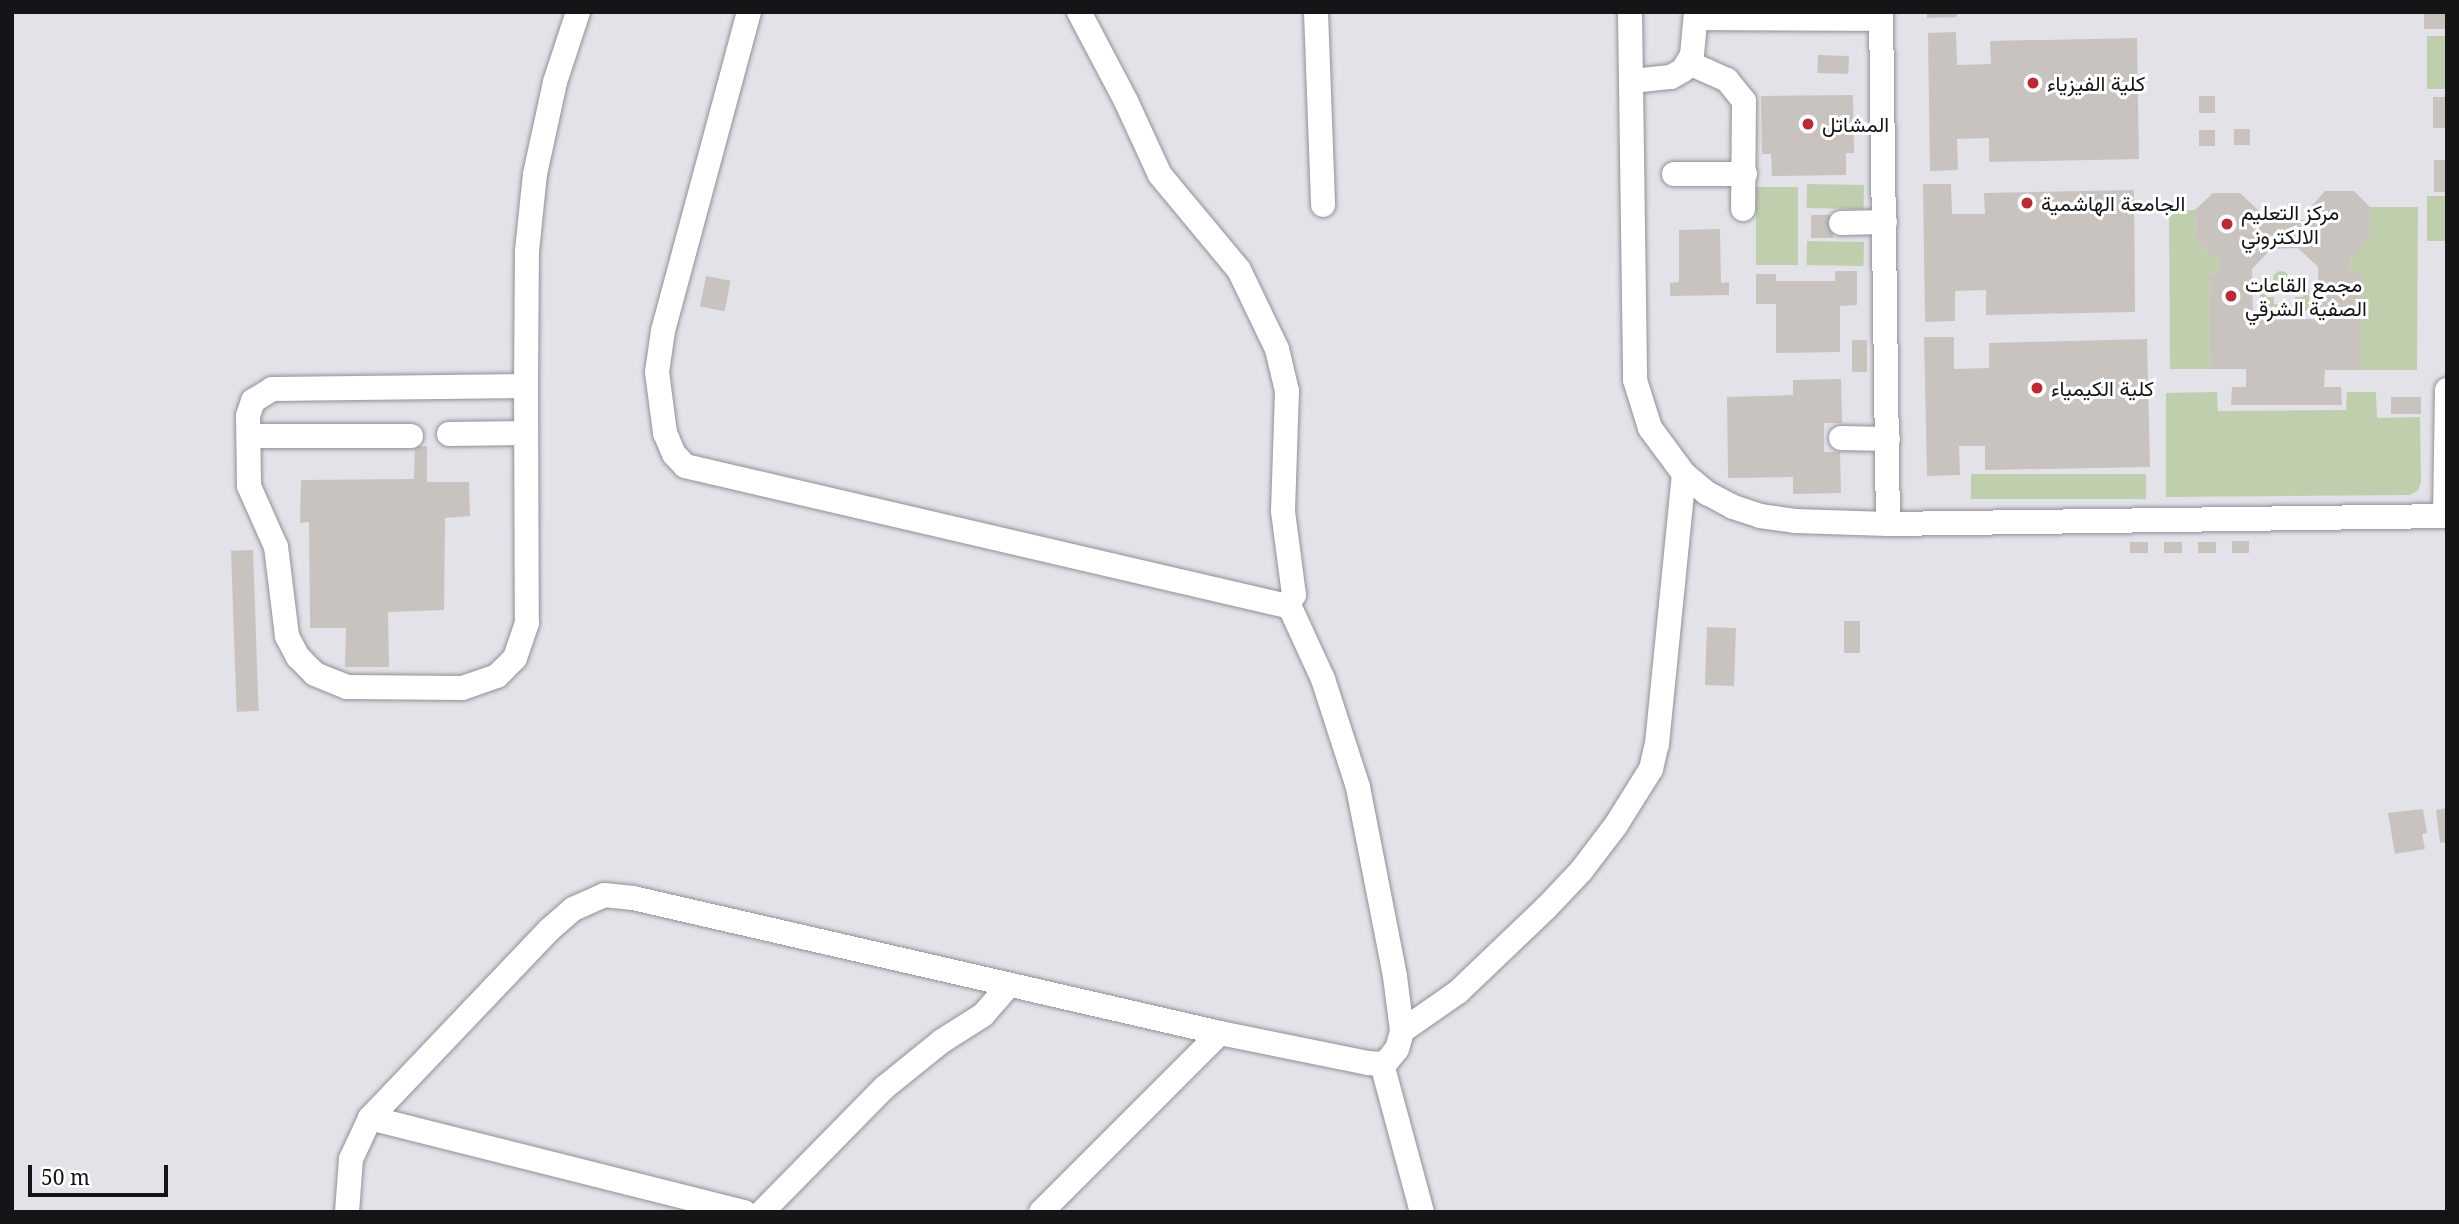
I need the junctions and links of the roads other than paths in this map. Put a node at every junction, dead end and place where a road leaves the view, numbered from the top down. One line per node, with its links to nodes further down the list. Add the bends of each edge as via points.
1 (578, 12): 16 (street, via 555,82 535,174 526,264)
2 (749, 12): 27 (street, via 663,331 657,372 665,433 684,466 1275,606)
3 (1079, 12): 27 (street, via 1155,168 1239,270 1277,349 1287,391 1283,511 1294,595)
4 (1316, 12): 12 (street)
5 (1630, 12): 9 (street)
6 (1696, 15): 7 (street); 8 (street)
7 (1881, 16): 14 (street)
8 (1689, 63): 9 (street, via 1671,77); 11 (street, via 1727,80 1740,93 1747,111)
9 (1632, 81): 24 (street, via 1635,380 1650,428)
10 (1674, 174): 11 (street)
11 (1745, 174): 13 (street)
12 (1323, 205)
13 (1743, 209)
14 (1885, 222): 15 (street); 23 (street)
15 (1841, 223)
16 (526, 386): 18 (street); 20 (street, via 272,389 253,401)
17 (2447, 390): 25 (street)
18 (526, 433): 19 (street); 20 (street, via 525,636 515,658 497,676 461,688 347,687 315,674 298,657 285,625 275,547 249,486)
19 (449, 434)
20 (248, 436): 21 (street)
21 (411, 436)
22 (1841, 438): 23 (street)
23 (1888, 439): 26 (street)
24 (1684, 474): 26 (street, via 1707,493 1760,516); 29 (street, via 1651,768 1616,825 1546,908 1458,992)
25 (2446, 516): 26 (street)
26 (1888, 524)
27 (1289, 605): 29 (street, via 1323,679 1358,787)
28 (1009, 985): 30 (street); 32 (street, via 625,896 604,895 573,908 549,930); 35 (street, via 983,1015 885,1087)
29 (1402, 1031): 31 (street, via 1397,1049)
30 (1220, 1033): 31 (street); 36 (street)
31 (1382, 1064): 37 (street)
32 (370, 1118): 33 (street, via 351,1159); 34 (street)
33 (347, 1212)
34 (744, 1212)
35 (762, 1212)
36 (1041, 1212)
37 (1422, 1212)

